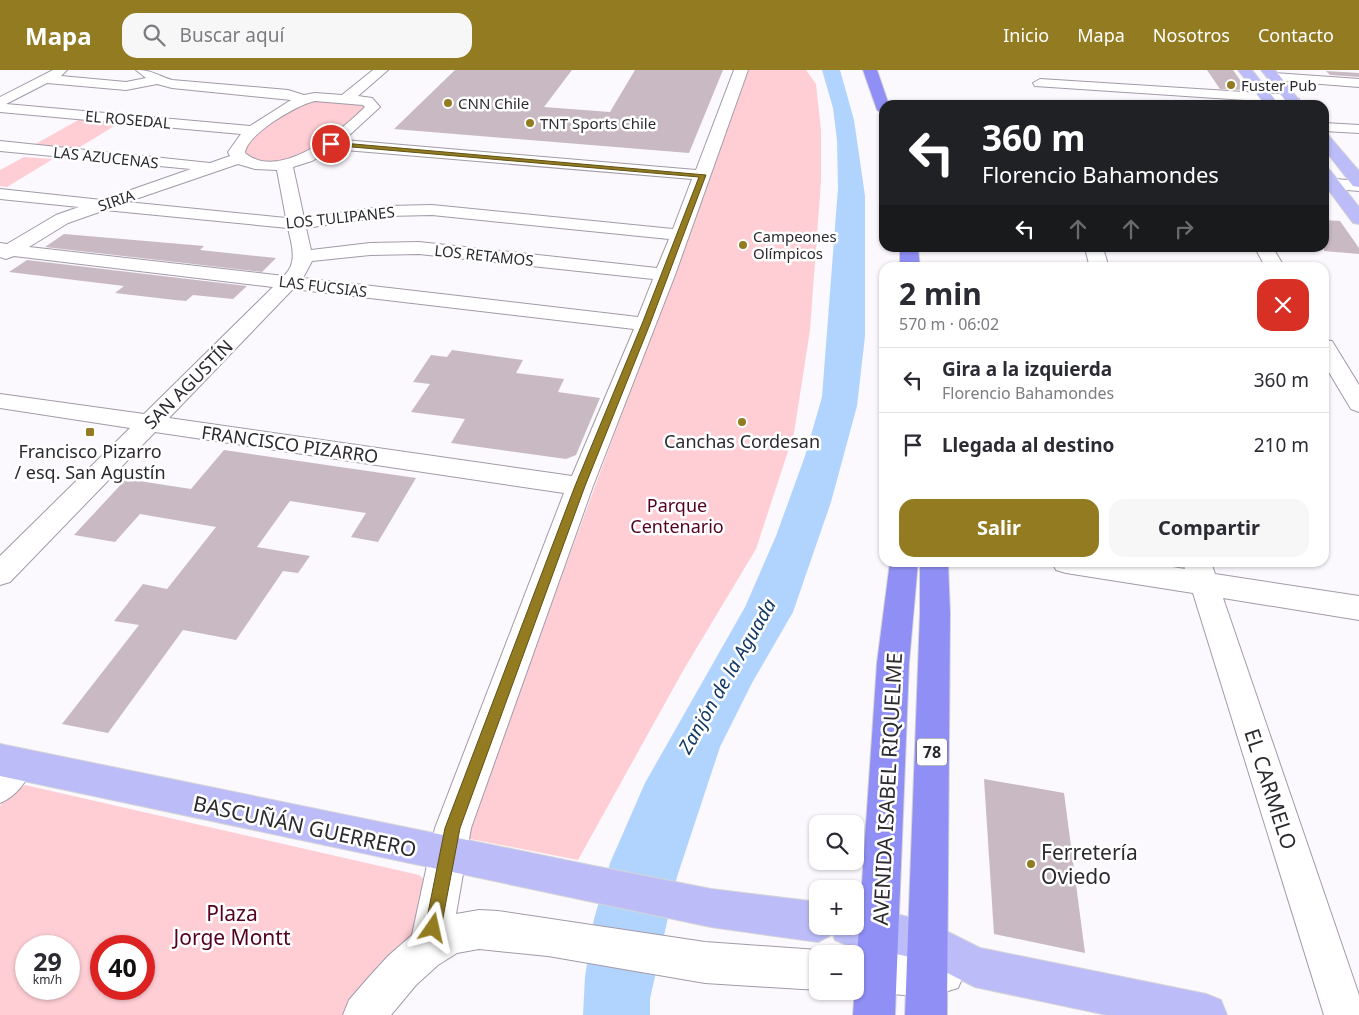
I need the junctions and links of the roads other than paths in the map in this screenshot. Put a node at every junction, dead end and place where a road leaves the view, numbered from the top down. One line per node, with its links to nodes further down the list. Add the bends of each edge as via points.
1 (64, 70): 10 (street)
2 (142, 70): 11 (street)
3 (363, 70): 17 (street)
4 (381, 70): 19 (street)
5 (741, 70): 38 (street)
6 (871, 70): 20 (highway)
7 (1245, 70): 23 (main road)
8 (1269, 72): 13 (street); 24 (main road)
9 (1161, 77): 15 (street)
10 (46, 79): 11 (street, via 126,86); 25 (street)
11 (157, 80): 14 (street)
12 (1040, 83): 15 (street)
13 (1359, 83)
14 (179, 85): 16 (street); 18 (street, via 283,94)
15 (1169, 91): 21 (street); 22 (street)
16 (163, 95)
17 (330, 97): 18 (street); 19 (street)
18 (301, 99): 31 (street)
19 (346, 99): 32 (street, via 367,101 373,107)
20 (881, 100)
21 (1175, 100)
22 (1259, 100)
23 (1268, 100)
24 (1292, 100)
25 (0, 102)
26 (147, 105): 28 (street)
27 (0, 108): 28 (street, EL ROSEDAL)
28 (124, 119): 31 (street, EL ROSEDAL)
29 (1329, 127): 30 (street)
30 (1359, 129)
31 (255, 131): 35 (street, via 237,147)
32 (331, 144): 36 (street, via 314,156); 38 (street)
33 (0, 146): 37 (street, LAS AZUCENAS)
34 (1331, 152): 40 (main road)
35 (240, 158): 36 (street, via 256,164); 37 (street, SIRIA)
36 (284, 164): 46 (street)
37 (213, 167): 44 (street, SIRIA)
38 (703, 175): 47 (street)
39 (1329, 181): 42 (street)
40 (1359, 182)
41 (1329, 184): 45 (main road)
42 (1359, 186)
43 (0, 194): 44 (street, LOS TULIPANES)
44 (103, 205): 46 (street, LOS TULIPANES); 48 (street, SIRIA, via 62,219)
45 (1359, 219)
46 (297, 224): 47 (street, LOS TULIPANES, via 387,211 432,210); 49 (street)
47 (680, 235): 50 (street)
48 (4, 252): 51 (street, LAS FUCSIAS)
49 (303, 256): 50 (street, LOS RETAMOS, via 419,248); 51 (street, SAN AGUSTÍN, via 300,269)
50 (665, 275): 52 (street)
51 (288, 282): 52 (street, LAS FUCSIAS); 57 (street, SAN AGUSTÍN)
52 (646, 324): 58 (street)
53 (1329, 354): 54 (street)
54 (1342, 376): 56 (street)
55 (0, 401): 57 (street, FRANCISCO PIZARRO)
56 (1359, 404)
57 (149, 423): 58 (street, FRANCISCO PIZARRO); 63 (street, SAN AGUSTÍN)
58 (580, 486): 66 (street, via 452,828)
59 (903, 567): 68 (highway, AVENIDA ISABEL RIQUELME)
60 (934, 567): 73 (highway, 78)
61 (1127, 567): 62 (street)
62 (1200, 573): 64 (street); 77 (street, EL CARMELO)
63 (0, 574)
64 (1359, 608)
65 (6, 770): 66 (main road, BASCUÑÁN GUERRERO)
66 (447, 856): 67 (main road, BASCUÑÁN GUERRERO, via 711,908); 69 (street)
67 (809, 921)
68 (864, 928): 72 (highway, AVENIDA ISABEL RIQUELME); 73 (main road)
69 (430, 946): 71 (street, via 449,936 476,930 505,930 689,960); 74 (street, via 414,959)
70 (975, 966): 73 (street); 76 (main road)
71 (809, 970)
72 (866, 972): 73 (street); 75 (highway, AVENIDA ISABEL RIQUELME)
73 (927, 978)
74 (364, 1015)
75 (874, 1015)
76 (1206, 1015)
77 (1345, 1015)

